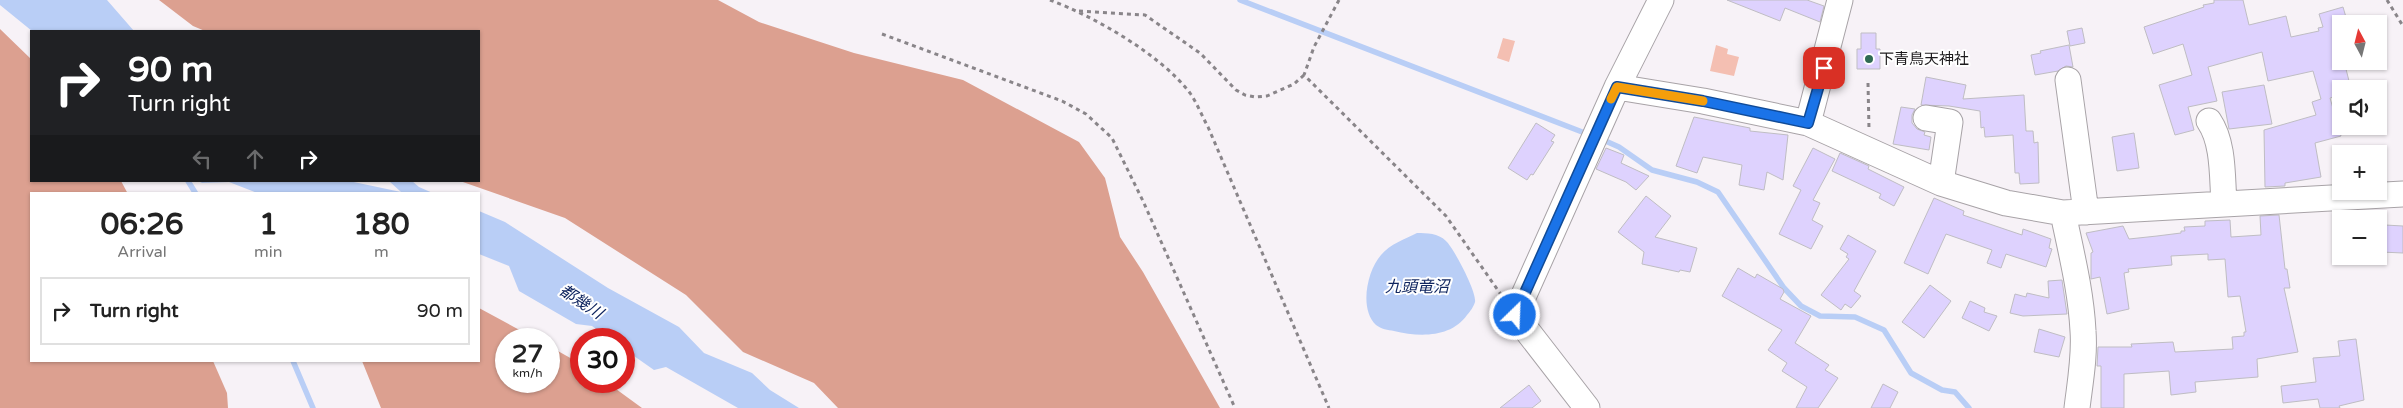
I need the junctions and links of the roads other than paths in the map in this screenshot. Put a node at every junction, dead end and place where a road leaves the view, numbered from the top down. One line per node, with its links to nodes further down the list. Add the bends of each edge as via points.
1 (1661, 0): 4 (street)
2 (1840, 0): 7 (street)
3 (2068, 80): 11 (street)
4 (1617, 87): 7 (street); 12 (street, via 1515,315)
5 (1926, 118): 8 (street, via 1950,122)
6 (2209, 121): 10 (street, via 2219,148)
7 (1808, 123): 8 (street)
8 (1941, 183): 11 (street, via 2006,204)
9 (2403, 194): 10 (street)
10 (2224, 203): 11 (street)
11 (2074, 212): 13 (street, via 2084,333)
12 (1587, 408)
13 (2076, 408)

